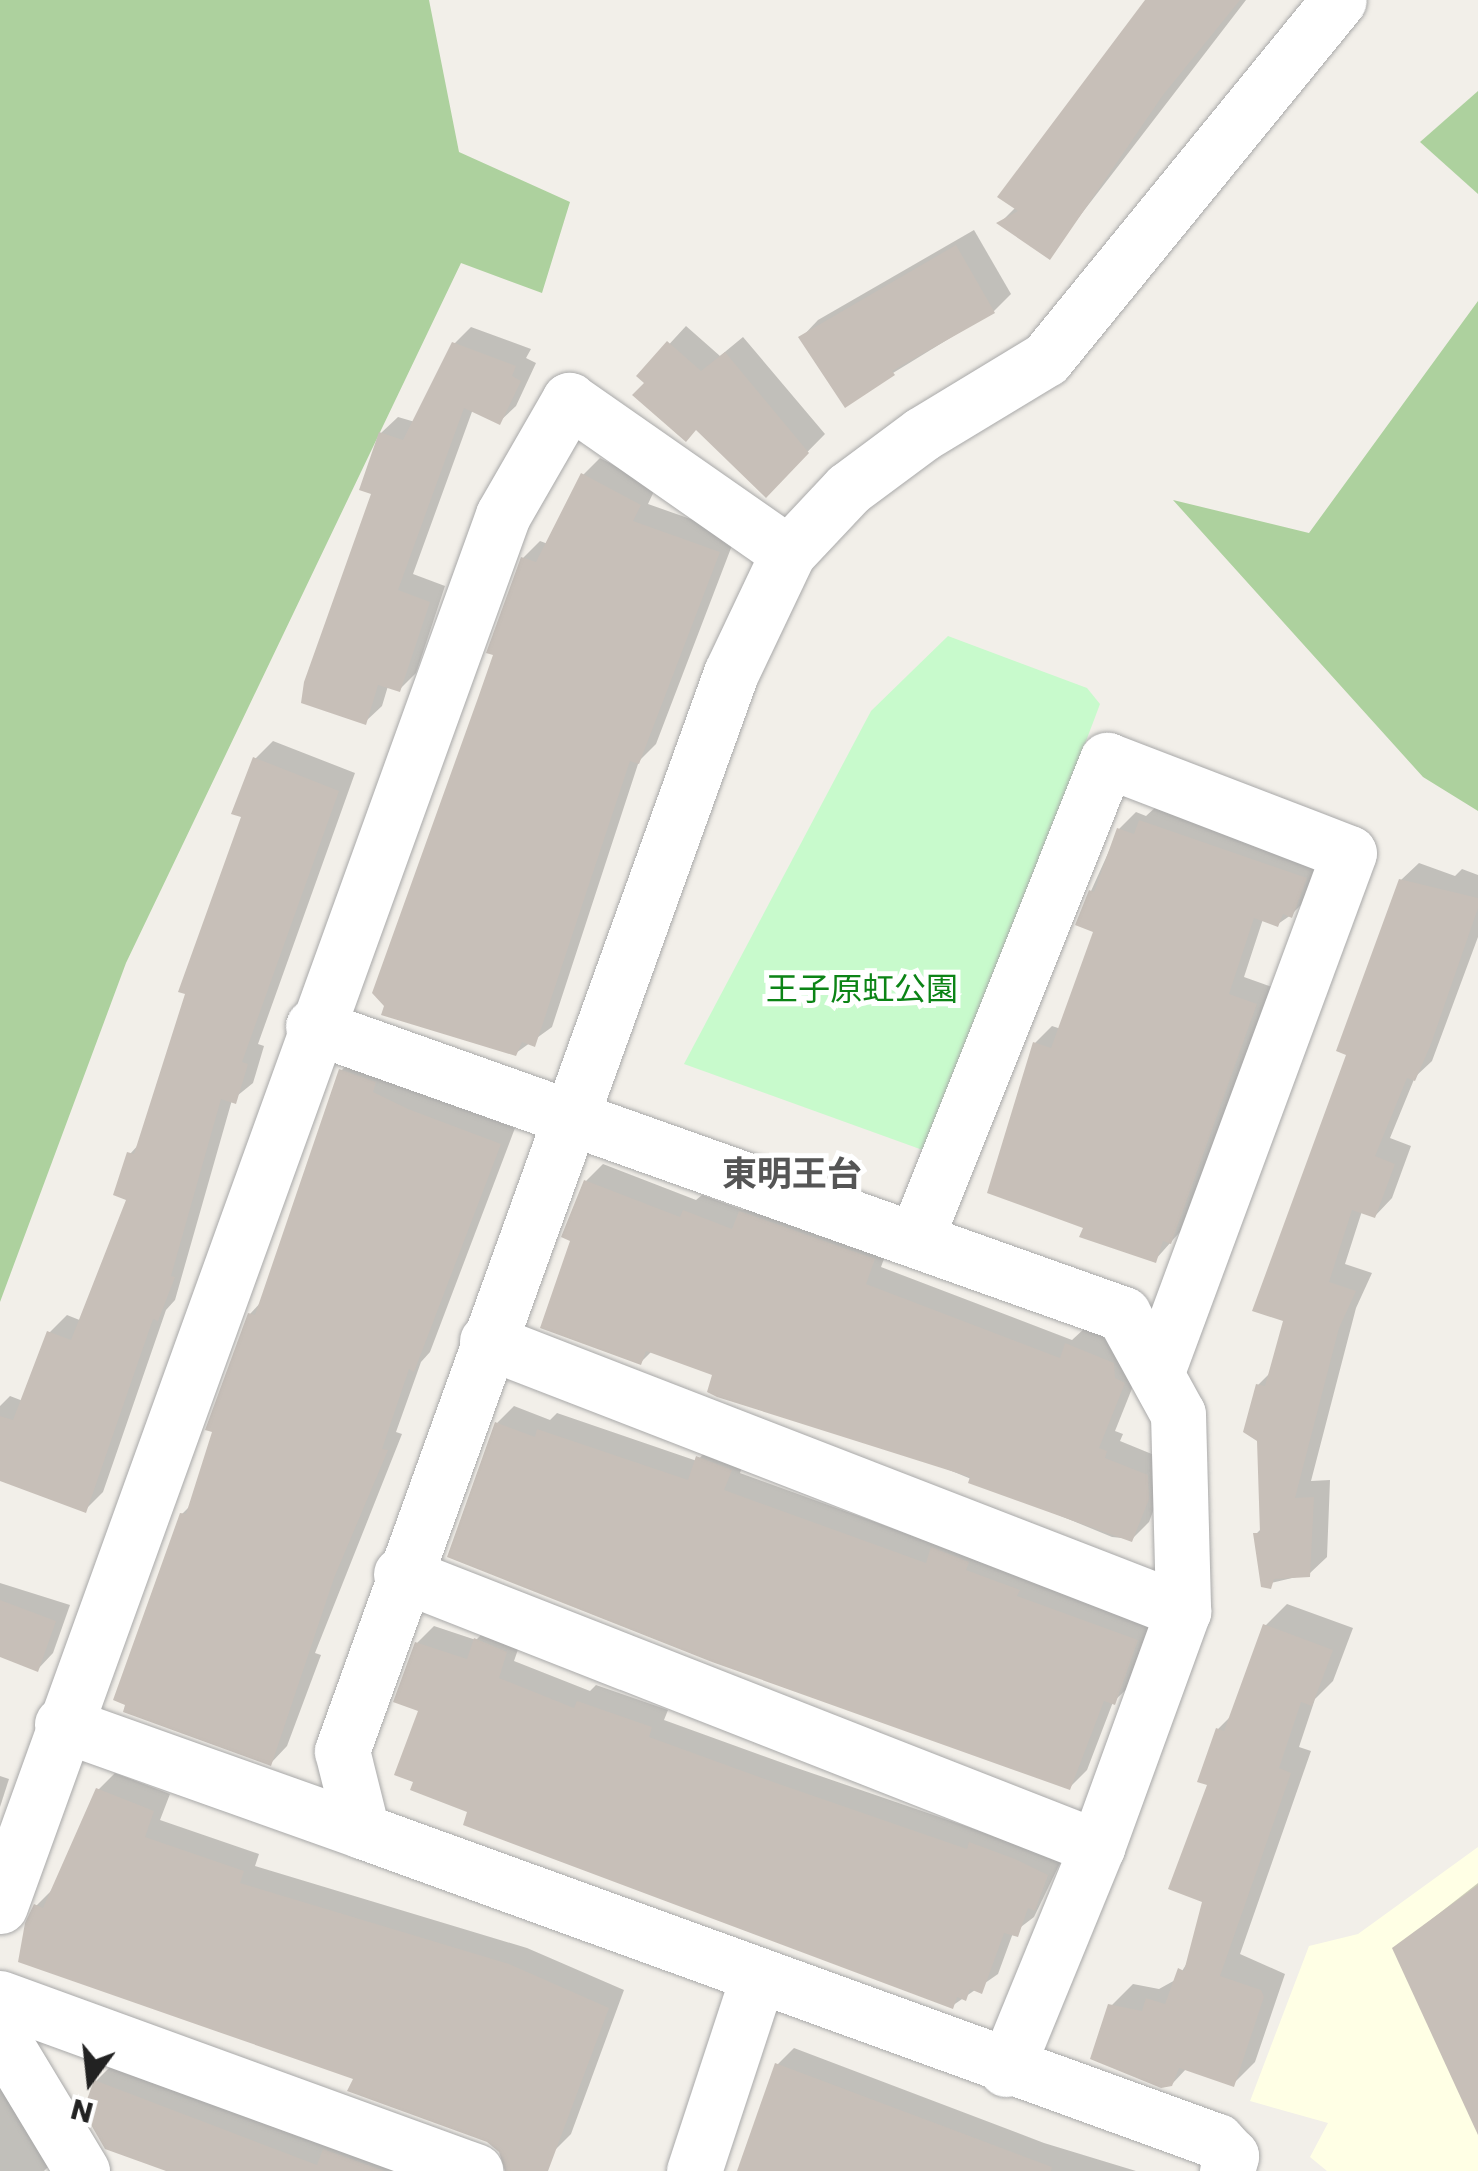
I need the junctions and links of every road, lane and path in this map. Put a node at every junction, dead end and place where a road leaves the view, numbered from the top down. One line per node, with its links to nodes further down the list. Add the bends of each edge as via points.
1 (1340, 0): 2 (street, via 1046,359 878,467)
2 (788, 553): 3 (street, via 569,400 503,515); 4 (street, via 731,673)
3 (313, 1026): 4 (street); 10 (street)
4 (572, 1115): 5 (street); 6 (street)
5 (916, 1238): 7 (street, via 1123,1314); 7 (street, via 1107,760 1348,853)
6 (488, 1340): 8 (street); 9 (street)
7 (1158, 1369): 9 (street, via 1178,1414)
8 (401, 1574): 11 (street, via 342,1750); 12 (street)
9 (1183, 1611): 12 (street)
10 (62, 1724): 11 (street); 13 (street)
11 (362, 1831): 14 (street)
12 (1097, 1847): 17 (street)
13 (0, 1906)
14 (757, 1979): 17 (street); 20 (street)
15 (0, 1998): 19 (street)
16 (0, 2034): 18 (street)
17 (1006, 2069): 21 (street, via 1217,2141 1231,2156)
18 (82, 2171)
19 (475, 2171)
20 (694, 2171)
21 (1226, 2171)

